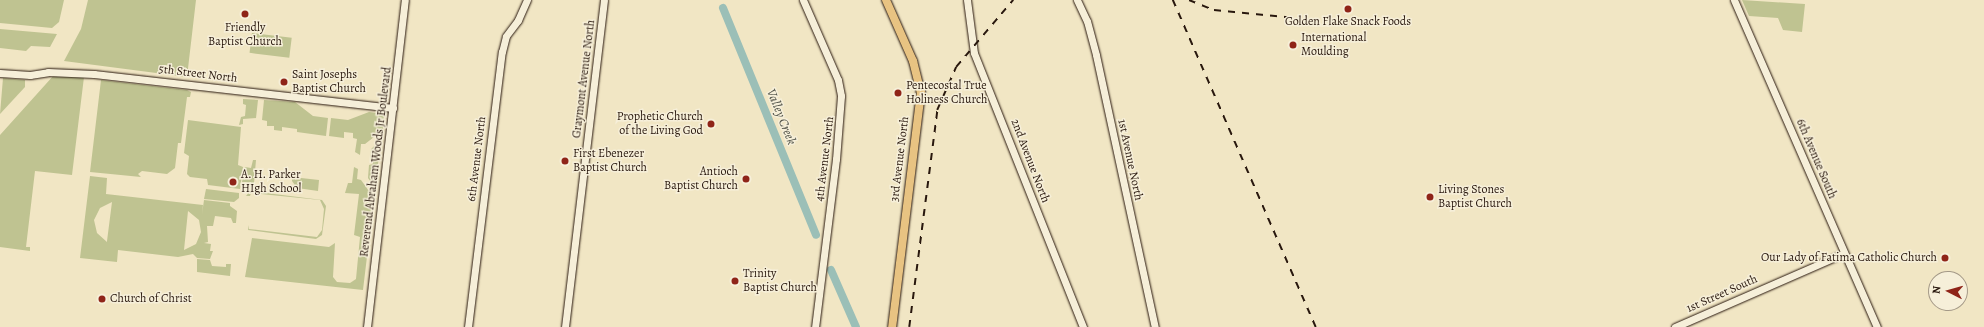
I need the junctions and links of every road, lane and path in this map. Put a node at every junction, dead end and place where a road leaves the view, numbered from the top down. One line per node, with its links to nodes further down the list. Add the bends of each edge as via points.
1 (527, 0): 13 (street, 6th Avenue North, via 518,20 506,36 502,52)
2 (604, 0): 14 (street, Graymont Avenue North)
3 (803, 0): 15 (street, 4th Avenue North, via 838,80 841,96 836,159)
4 (886, 0): 16 (main road, 3rd Avenue North, via 913,62 921,92)
5 (967, 0): 17 (street, 2nd Avenue North, via 974,53)
6 (1077, 0): 18 (street, 1st Avenue North, via 1087,21 1096,55)
7 (1734, 0): 11 (street, 6th Avenue South)
8 (406, 1): 10 (street, Reverend Abraham Woods Jr Boulevard)
9 (0, 72): 10 (street, 5th Street North, via 30,76 48,72 94,74)
10 (393, 108): 12 (street, Reverend Abraham Woods Jr Boulevard)
11 (1844, 253): 19 (street, 1st Street South); 20 (street, 6th Avenue South)
12 (367, 327)
13 (468, 327)
14 (565, 327)
15 (815, 327)
16 (892, 327)
17 (1083, 327)
18 (1155, 327)
19 (1675, 327)
20 (1877, 327)

